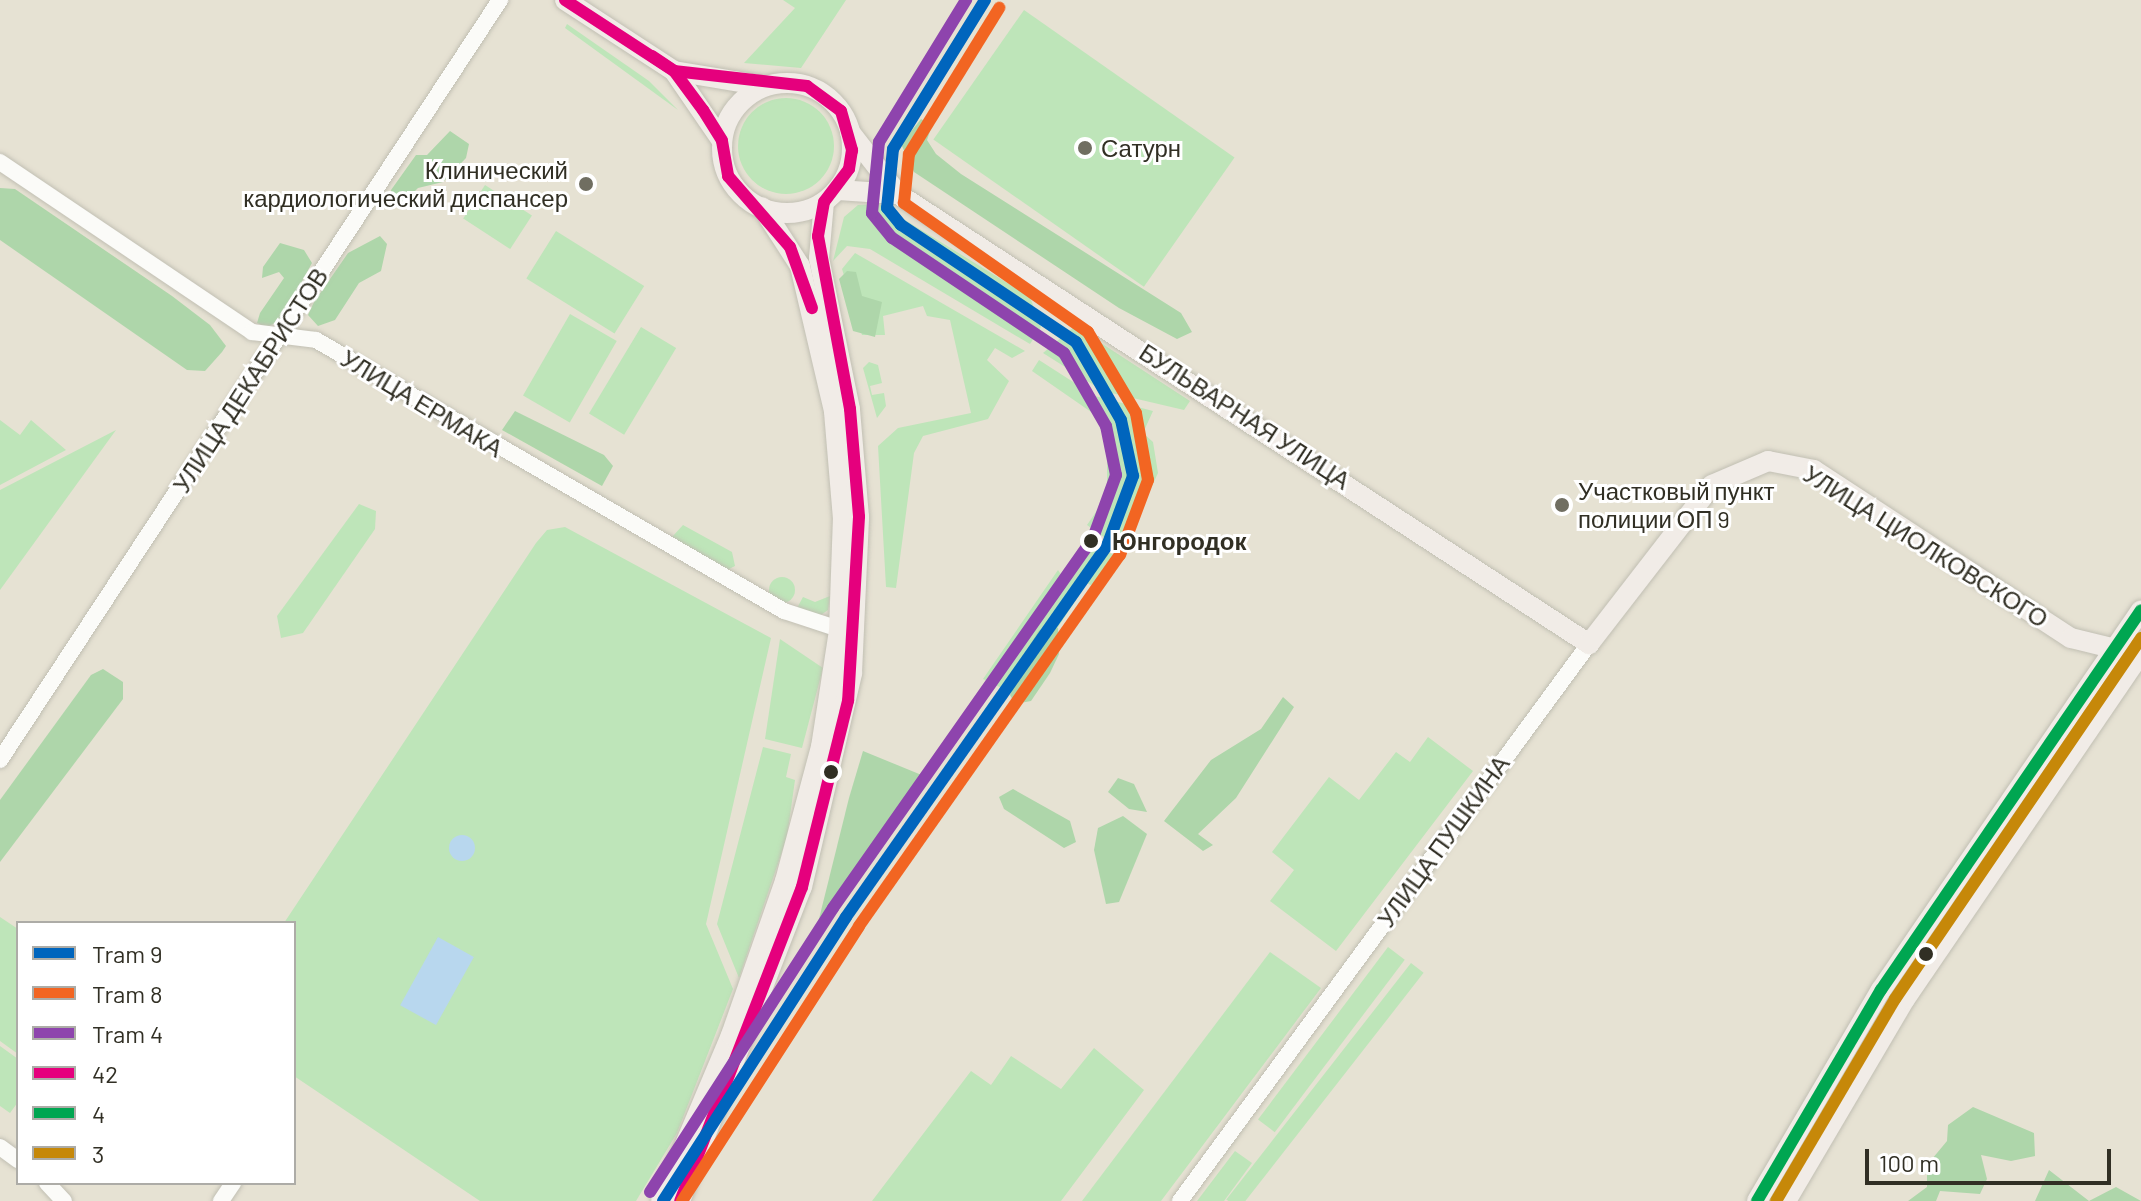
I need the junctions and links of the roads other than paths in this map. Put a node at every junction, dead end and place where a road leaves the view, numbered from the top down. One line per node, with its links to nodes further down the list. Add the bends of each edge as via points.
1 (500, 0): 11 (street, УЛИЦА ДЕКАБРИСТОВ)
2 (565, 0): 3 (main road)
3 (674, 71): 4 (main road); 6 (main road)
4 (765, 86): 5 (main road, via 807,86 826,96); 6 (main road, via 736,108)
5 (850, 132): 8 (main road, БУЛЬВАРНАЯ УЛИЦА); 9 (main road, via 849,169)
6 (722, 141): 10 (main road, via 728,176)
7 (0, 162): 11 (street, УЛИЦА ЕРМАКА, via 178,288 252,332)
8 (898, 194): 9 (main road, БУЛЬВАРНАЯ УЛИЦА); 15 (main road, БУЛЬВАРНАЯ УЛИЦА)
9 (831, 196): 10 (main road, via 788,213); 14 (main road, via 819,258 855,456)
10 (762, 207): 14 (main road, via 800,266 834,411)
11 (280, 332): 14 (street, УЛИЦА ЕРМАКА, via 316,340 784,611); 18 (street, УЛИЦА ДЕКАБРИСТОВ)
12 (1712, 485): 15 (main road, УЛИЦА ПУШКИНА); 16 (main road, УЛИЦА ЦИОЛКОВСКОГО, via 1768,461 1814,470 2071,638)
13 (2141, 610): 16 (main road)
14 (848, 632): 26 (main road, via 785,881 727,1047); 27 (main road, via 839,751 802,887)
15 (1589, 644): 28 (street, УЛИЦА ПУШКИНА)
16 (2114, 650): 17 (main road, УЛИЦА ЦИОЛКОВСКОГО); 20 (main road)
17 (2140, 654): 21 (main road)
18 (5, 742): 19 (street, УЛИЦА ДЕКАБРИСТОВ)
19 (0, 760)
20 (1806, 1112): 21 (main road); 22 (main road)
21 (1827, 1124): 23 (main road)
22 (1778, 1163): 23 (main road); 29 (main road)
23 (1799, 1176): 30 (main road)
24 (49, 1185): 25 (street)
25 (64, 1201)
26 (661, 1201)
27 (680, 1201)
28 (1180, 1201)
29 (1757, 1201)
30 (1786, 1201)

